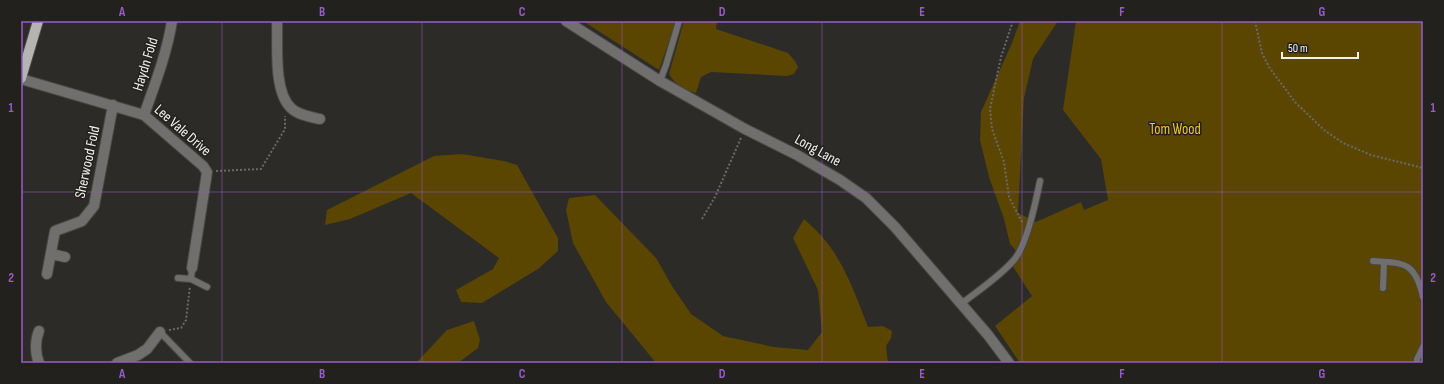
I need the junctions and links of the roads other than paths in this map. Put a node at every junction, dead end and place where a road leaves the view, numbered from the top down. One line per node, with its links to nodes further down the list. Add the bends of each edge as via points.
1 (38, 21): 6 (main road)
2 (172, 21): 9 (street, Haydn Fold, via 158,76)
3 (277, 21): 10 (street, via 280,86 288,112)
4 (566, 21): 7 (street, Long Lane)
5 (679, 21): 7 (lane)
6 (21, 79): 8 (street, Lee Vale Drive)
7 (660, 81): 23 (street, Long Lane, via 745,129 798,155 866,198 895,227)
8 (113, 105): 9 (street, Lee Vale Drive); 12 (street, Sherwood Fold, via 94,206 82,221 54,231)
9 (144, 115): 16 (street, Lee Vale Drive, via 207,172)
10 (320, 119)
11 (1040, 181): 23 (lane, via 1035,209 1015,259)
12 (51, 254): 13 (street); 17 (street, Sherwood Fold)
13 (65, 257)
14 (1373, 261): 15 (lane)
15 (1384, 262): 21 (lane); 22 (lane, via 1403,264 1412,270 1418,279)
16 (192, 268): 19 (lane)
17 (47, 274)
18 (178, 278): 19 (lane)
19 (191, 279): 20 (lane)
20 (207, 288)
21 (1383, 288)
22 (1423, 297)
23 (961, 304): 30 (street, Long Lane)
24 (40, 331): 27 (street, via 36,347)
25 (160, 332): 28 (street, via 147,349); 29 (lane)
26 (1423, 348): 31 (lane)
27 (39, 363)
28 (117, 363)
29 (190, 363)
30 (1008, 363)
31 (1416, 363)

